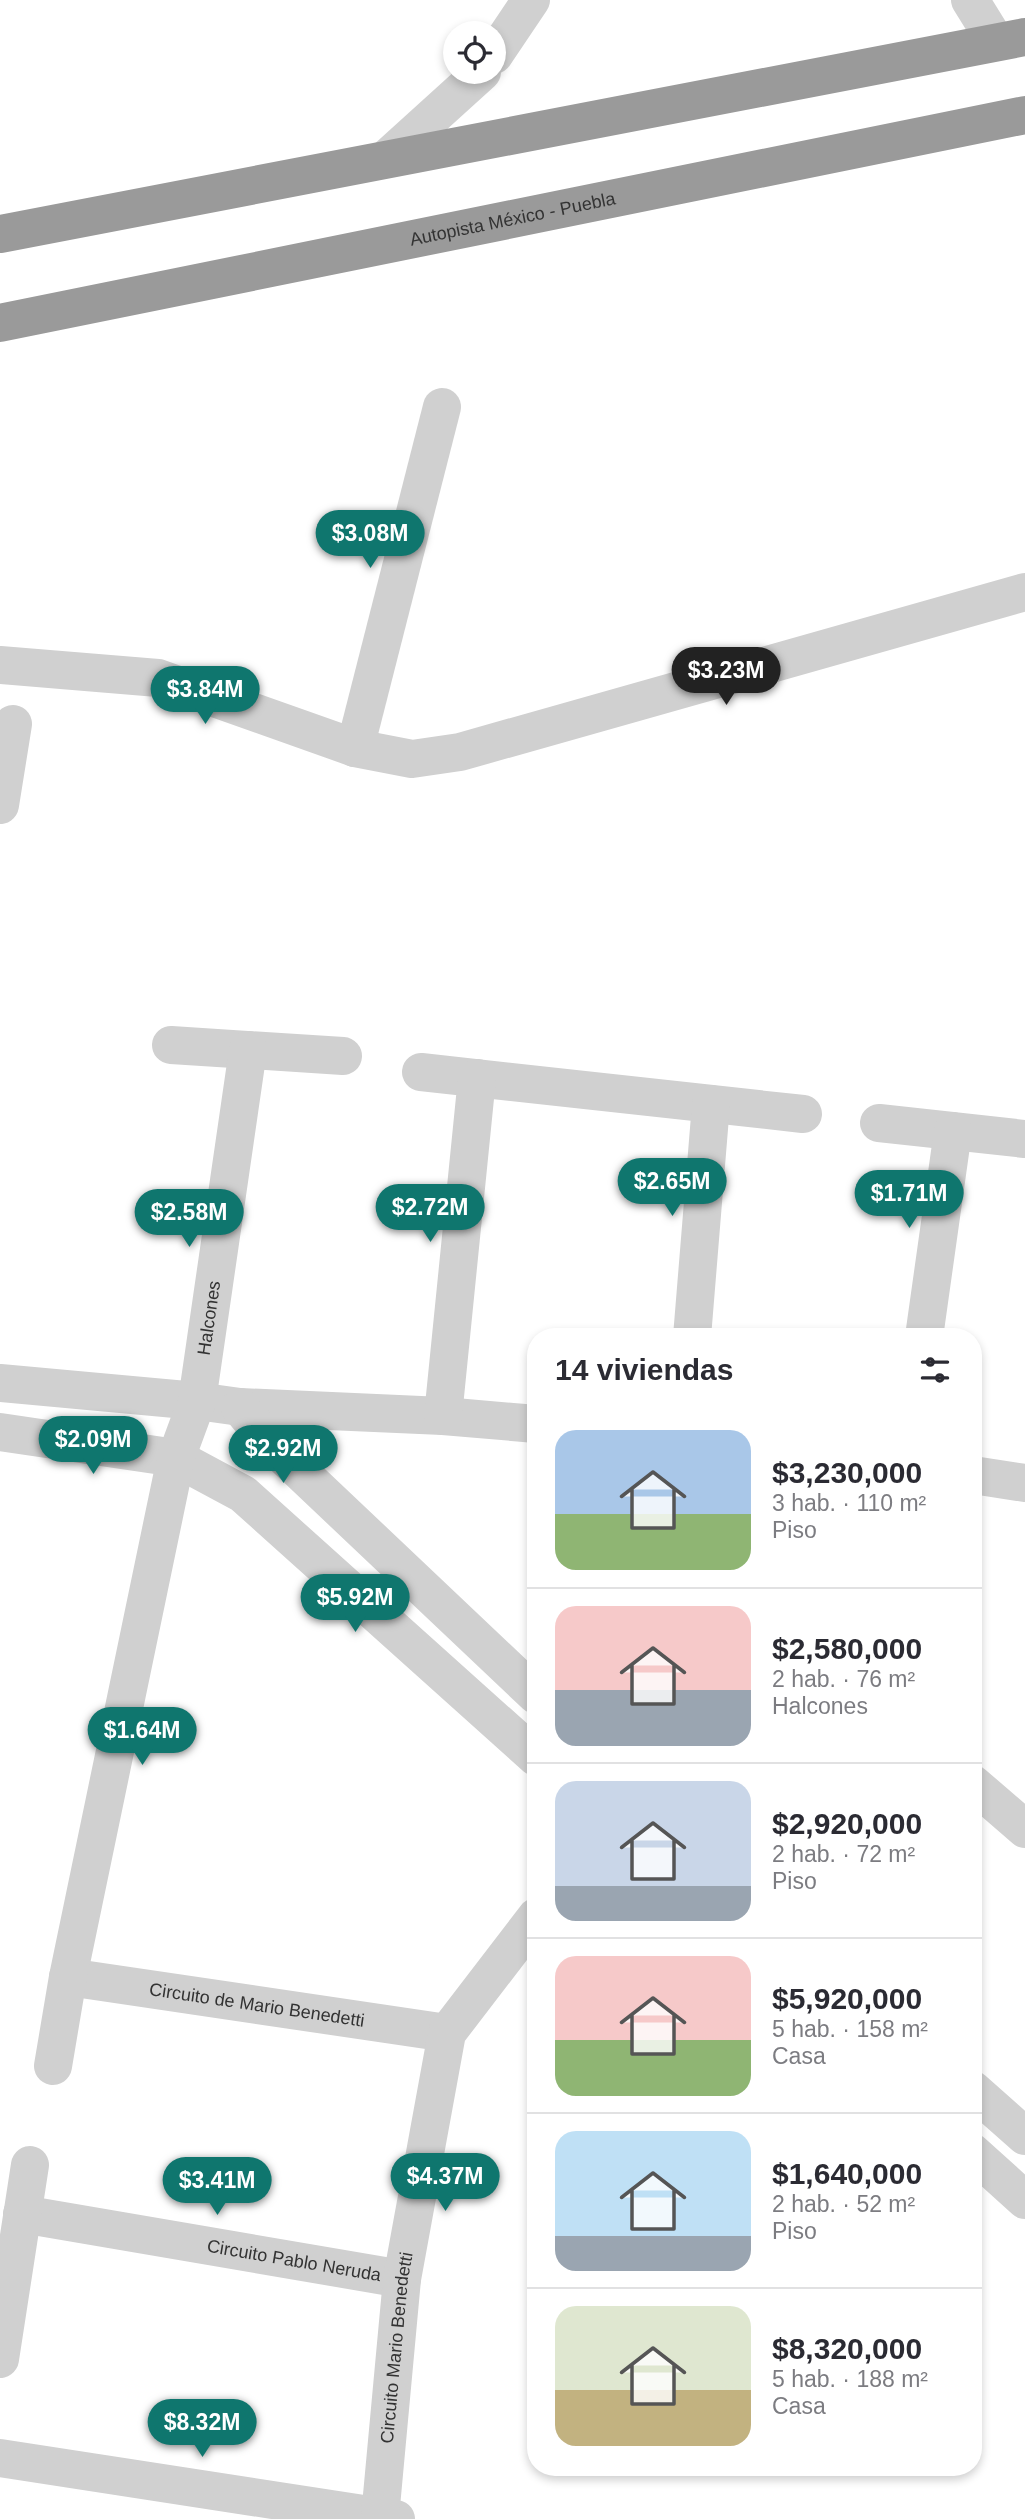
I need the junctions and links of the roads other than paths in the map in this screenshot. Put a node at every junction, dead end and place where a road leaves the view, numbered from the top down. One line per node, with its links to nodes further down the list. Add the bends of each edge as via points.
1 (531, 0): 3 (street)
2 (970, 0): 4 (street)
3 (506, 37)
4 (1011, 40): 7 (highway)
5 (469, 84): 7 (street)
6 (1025, 115): 9 (highway, Autopista México - Puebla)
7 (386, 159): 8 (highway)
8 (0, 234)
9 (0, 323)
10 (442, 407): 14 (street)
11 (1025, 592): 14 (street, via 460,752 412,760)
12 (0, 665): 14 (street, via 158,678)
13 (13, 724): 15 (street)
14 (355, 748)
15 (0, 805)
16 (171, 1045): 17 (street)
17 (248, 1050): 18 (street); 29 (street, Halcones)
18 (343, 1056)
19 (421, 1072): 20 (street)
20 (477, 1077): 21 (street); 31 (street)
21 (711, 1104): 22 (street); 26 (street)
22 (803, 1114)
23 (879, 1123): 24 (street)
24 (953, 1130): 25 (street); 27 (street)
25 (1025, 1139)
26 (693, 1328)
27 (925, 1328)
28 (0, 1383): 29 (street)
29 (197, 1401): 30 (street); 35 (street, Halcones)
30 (240, 1408): 31 (street); 34 (street)
31 (443, 1416): 32 (street)
32 (527, 1423)
33 (0, 1432): 35 (street)
34 (272, 1445): 38 (street); 39 (street)
35 (189, 1465): 38 (street); 44 (street)
36 (982, 1476): 37 (street)
37 (1025, 1483)
38 (243, 1494): 40 (street)
39 (527, 1686)
40 (527, 1749)
41 (982, 1792): 42 (street)
42 (1025, 1829)
43 (527, 1929): 45 (street, Circuito Mario Benedetti)
44 (68, 1977): 45 (street, Circuito de Mario Benedetti); 46 (street)
45 (447, 2033): 53 (street, Circuito Mario Benedetti)
46 (53, 2066)
47 (982, 2098): 48 (street)
48 (1025, 2136)
49 (982, 2160): 51 (street)
50 (30, 2165): 52 (street)
51 (1025, 2200)
52 (22, 2214): 53 (street, Circuito Pablo Neruda); 54 (street)
53 (402, 2279): 56 (street, Circuito Mario Benedetti)
54 (0, 2358)
55 (0, 2458): 56 (street)
56 (388, 2518)

